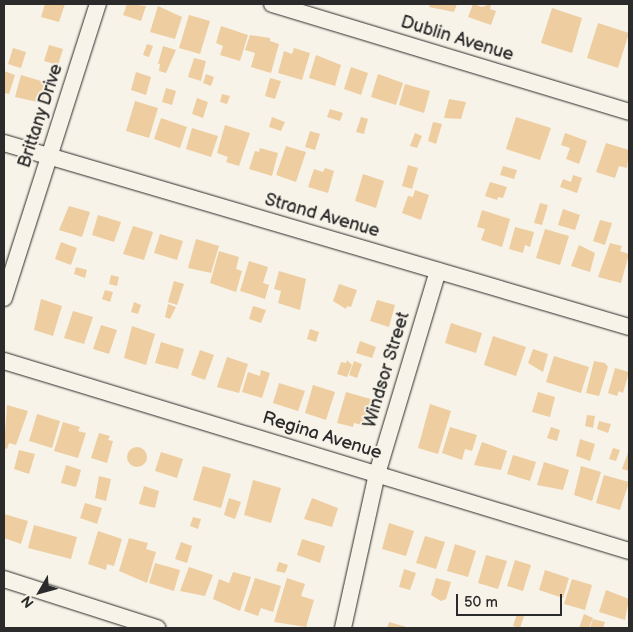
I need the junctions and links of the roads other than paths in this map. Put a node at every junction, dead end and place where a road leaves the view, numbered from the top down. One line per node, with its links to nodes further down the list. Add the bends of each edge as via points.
1 (98, 4): 5 (street, Brittany Drive)
2 (272, 4): 3 (street, Dublin Avenue)
3 (629, 112)
4 (4, 143): 5 (street, Strand Avenue)
5 (49, 158): 6 (street, Strand Avenue); 7 (street, Brittany Drive)
6 (438, 270): 8 (street, Strand Avenue); 10 (street, Windsor Street)
7 (4, 298)
8 (629, 327)
9 (4, 361): 10 (street, Regina Avenue)
10 (377, 474): 11 (street, Regina Avenue); 14 (street, Windsor Street)
11 (629, 551)
12 (4, 579): 13 (street)
13 (156, 628)
14 (342, 628)

